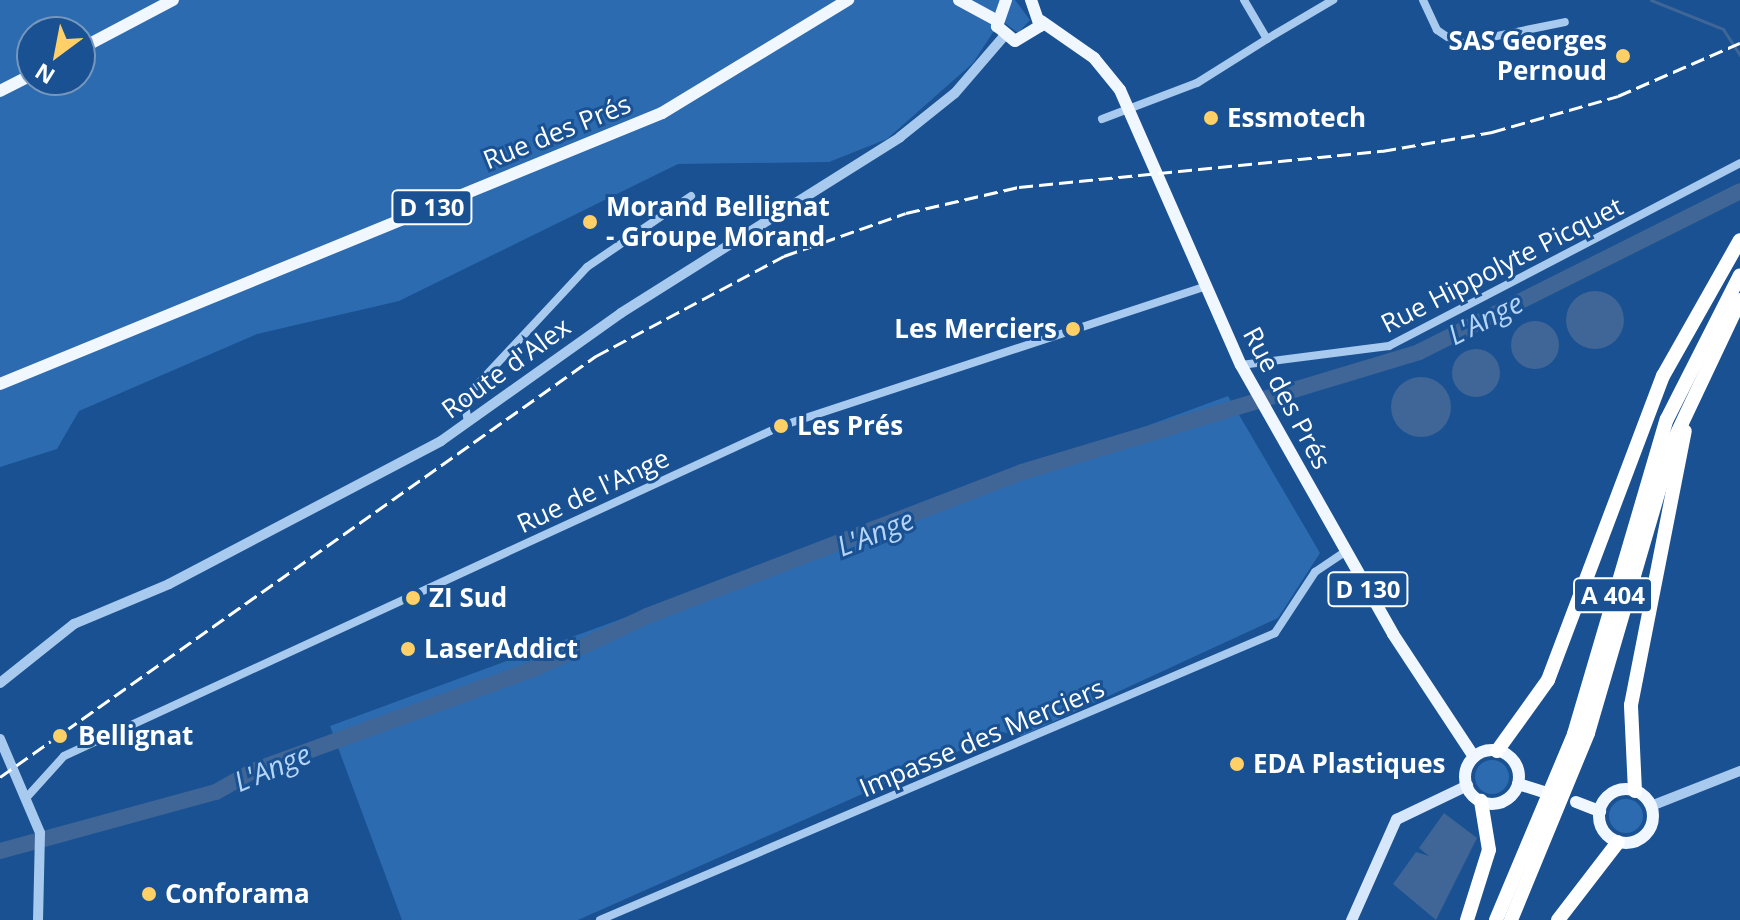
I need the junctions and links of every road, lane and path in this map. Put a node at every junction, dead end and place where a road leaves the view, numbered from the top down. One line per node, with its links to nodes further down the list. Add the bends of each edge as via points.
1 (173, 0): 15 (main road)
2 (848, 0): 28 (main road, Rue des Prés / D 130, via 662,113)
3 (959, 0): 9 (main road)
4 (1002, 0): 9 (main road)
5 (1031, 0): 10 (main road)
6 (1244, 0): 14 (street)
7 (1333, 0): 14 (street)
8 (1423, 0): 11 (street, via 1437,30 1458,44)
9 (996, 20): 13 (main road)
10 (1041, 21): 12 (main road); 16 (main road, D 130)
11 (1565, 22)
12 (1034, 35): 13 (main road); 16 (main road)
13 (1004, 36): 29 (street, Route d'Alex, via 955,93 900,137 621,313)
14 (1267, 39): 17 (street, via 1197,83)
15 (96, 41)
16 (1089, 54): 24 (main road, Rue des Prés / D 130, via 1126,102)
17 (1102, 119)
18 (1740, 154): 20 (street, Rue Hippolyte Picquet)
19 (1740, 163): 20 (street, Rue Hippolyte Picquet)
20 (1723, 175): 26 (street, Rue Hippolyte Picquet, via 1389,346)
21 (691, 196): 29 (street, via 587,267 464,399)
22 (1740, 240): 33 (highway, via 1673,353 1548,680)
23 (1740, 275): 50 (highway, A 404, via 1667,419 1574,734)
24 (1209, 286): 26 (main road, Rue des Prés / D 130); 40 (street, Rue de l'Ange, via 781,426 64,756)
25 (1740, 300): 27 (highway, A 404)
26 (1241, 365): 30 (main road, Rue des Prés / D 130)
27 (1698, 381): 38 (highway, via 1631,705); 51 (highway, A 404, via 1658,487 1575,770)
28 (0, 384)
29 (468, 422): 31 (street, Route d'Alex, via 204,567 74,624)
30 (1346, 551): 34 (main road, Rue des Prés / D 130); 47 (street, Impasse des Merciers, via 1315,572 1275,633)
31 (0, 683)
32 (0, 739): 40 (street)
33 (1497, 751): 34 (main road); 36 (main road, via 1514,761)
34 (1474, 757): 37 (main road)
35 (1740, 771): 43 (street)
36 (1518, 784): 39 (main road); 41 (main road, via 1503,801)
37 (1467, 785): 41 (main road); 48 (main road, via 1396,819)
38 (1635, 791): 43 (main road); 44 (main road, via 1616,791)
39 (1544, 792)
40 (27, 797): 46 (street, via 40,833)
41 (1481, 801): 49 (highway, via 1489,850)
42 (1576, 802): 44 (main road)
43 (1651, 806): 45 (main road, via 1643,838)
44 (1600, 811): 45 (main road, via 1603,831)
45 (1618, 842): 52 (highway)
46 (38, 920)
47 (600, 920)
48 (1351, 920)
49 (1467, 920)
50 (1496, 920)
51 (1511, 920)
52 (1558, 920)

